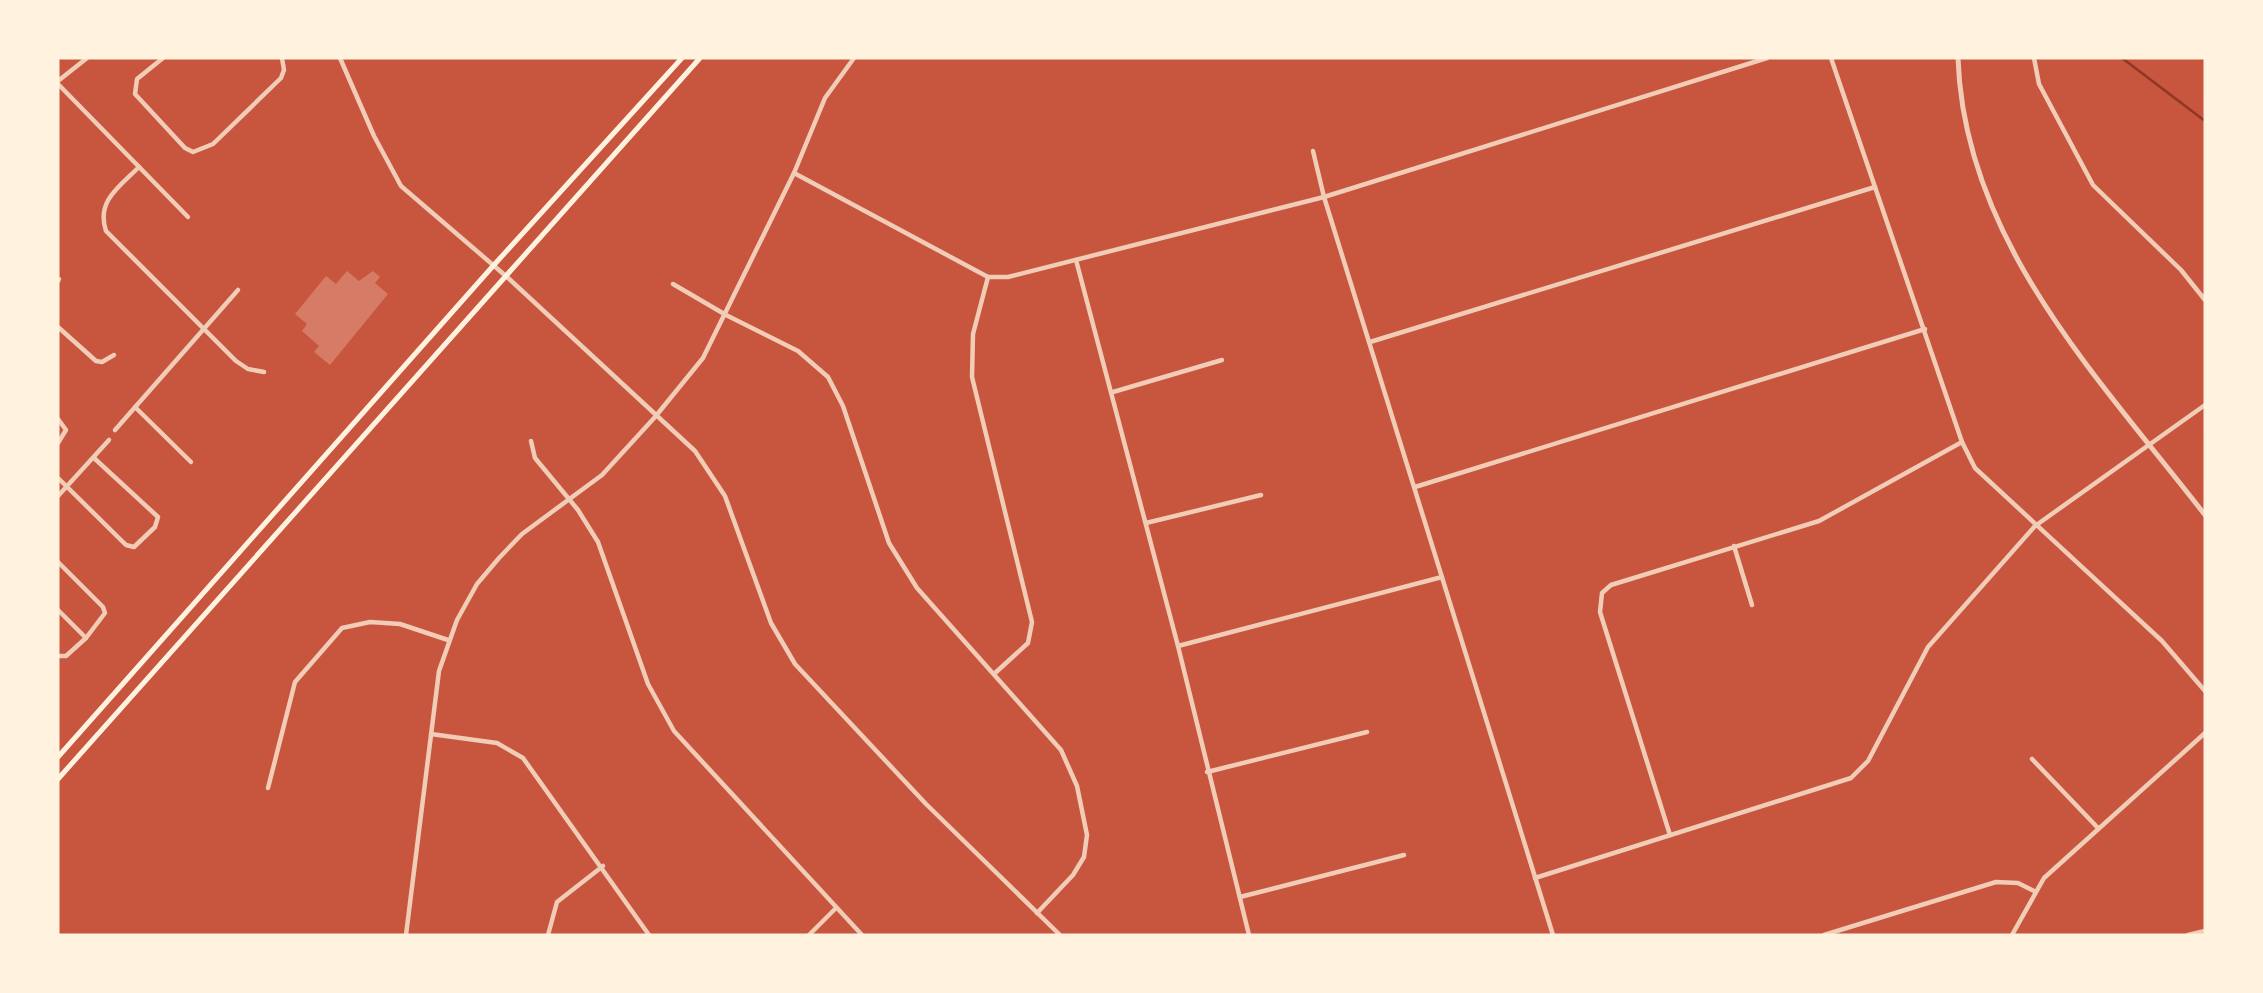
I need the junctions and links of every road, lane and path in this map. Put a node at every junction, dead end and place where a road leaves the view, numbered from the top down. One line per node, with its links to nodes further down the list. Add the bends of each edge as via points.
1 (87, 58): 12 (street)
2 (163, 58): 3 (street, via 137,79 135,94 193,152 214,144 281,78)
3 (282, 58)
4 (340, 58): 20 (street, via 401,186)
5 (682, 58): 20 (main road)
6 (700, 58): 21 (main road)
7 (854, 58): 15 (street, via 825,99)
8 (1768, 58): 17 (street)
9 (1831, 58): 16 (street)
10 (1958, 58): 44 (street, via 1962,104 1989,205 2050,314)
11 (2034, 58): 25 (street, via 2039,84 2093,185 2181,270)
12 (58, 83): 14 (street)
13 (1313, 151): 17 (street)
14 (138, 167): 18 (street); 29 (street, via 104,206 101,215 106,231)
15 (794, 173): 22 (street); 26 (street)
16 (1875, 187): 28 (street); 30 (street)
17 (1324, 197): 19 (street); 30 (street)
18 (188, 217)
19 (1076, 260): 22 (street, via 1008,277); 34 (street)
20 (493, 266): 21 (street); 70 (main road)
21 (507, 277): 37 (street); 73 (main road)
22 (988, 277): 65 (street, via 974,334 972,377 1032,622 1028,643)
23 (673, 284): 26 (street)
24 (238, 290): 29 (street)
25 (2205, 300)
26 (726, 316): 37 (street, via 703,358); 65 (street, via 798,351 828,377 843,406 898,561)
27 (58, 327): 31 (street, via 96,361)
28 (1925, 328): 42 (street); 49 (street)
29 (203, 330): 33 (street, via 242,366); 36 (street)
30 (1370, 342): 49 (street)
31 (114, 355)
32 (1222, 360): 34 (street)
33 (264, 372)
34 (1113, 392): 54 (street)
35 (2205, 405): 44 (street)
36 (135, 407): 39 (street); 46 (street)
37 (656, 417): 52 (street, via 602,475); 83 (street, via 695,451 716,481 733,514 771,623 795,664 926,804)
38 (58, 419): 43 (street, via 66,429)
39 (116, 430)
40 (109, 440): 45 (street)
41 (531, 441): 52 (street, via 535,458)
42 (1962, 442): 55 (street, via 1980,475); 56 (street, via 1838,512)
43 (58, 443)
44 (2150, 444): 53 (street); 55 (street)
45 (94, 458): 48 (street); 48 (street, via 157,515 155,527 129,547)
46 (191, 462)
47 (58, 478): 48 (street)
48 (67, 486): 51 (street)
49 (1415, 487): 58 (street)
50 (1261, 495): 54 (street)
51 (58, 496)
52 (570, 501): 62 (street, via 522,534 486,573 466,601); 82 (street, via 598,542 648,684 670,725)
53 (2205, 514)
54 (1146, 523): 63 (street)
55 (2035, 526): 66 (street, via 2162,641); 76 (street, via 1928,647 1860,771 1842,783)
56 (1734, 546): 59 (street); 76 (street, via 1611,585 1599,598)
57 (58, 562): 61 (street, via 103,607 102,619)
58 (1442, 577): 63 (street); 79 (street)
59 (1752, 605)
60 (58, 610): 61 (street)
61 (86, 638): 64 (street, via 66,656)
62 (448, 640): 69 (street); 74 (street, via 400,624 370,622 342,628 295,682)
63 (1178, 646): 72 (street)
64 (58, 656)
65 (994, 674): 83 (street, via 1061,750 1085,818 1086,846 1080,865)
66 (2205, 691)
67 (1367, 732): 72 (street)
68 (2205, 733): 75 (street)
69 (431, 734): 78 (street, via 497,743 523,758); 85 (street)
70 (58, 757)
71 (2032, 759): 75 (street)
72 (1207, 772): 81 (street)
73 (58, 779)
74 (268, 788)
75 (2098, 828): 80 (street)
76 (1670, 835): 79 (street)
77 (1404, 855): 81 (street)
78 (603, 866): 86 (street, via 557,902); 87 (street)
79 (1535, 878): 92 (street)
80 (2034, 891): 93 (street, via 2018,883 1996,882); 94 (street)
81 (1240, 897): 91 (street)
82 (835, 909): 88 (street); 89 (street)
83 (1037, 913): 90 (street)
84 (2205, 930): 95 (street)
85 (406, 935)
86 (548, 935)
87 (649, 935)
88 (808, 935)
89 (862, 935)
90 (1060, 935)
91 (1249, 935)
92 (1553, 935)
93 (1824, 935)
94 (2012, 935)
95 (2188, 935)

